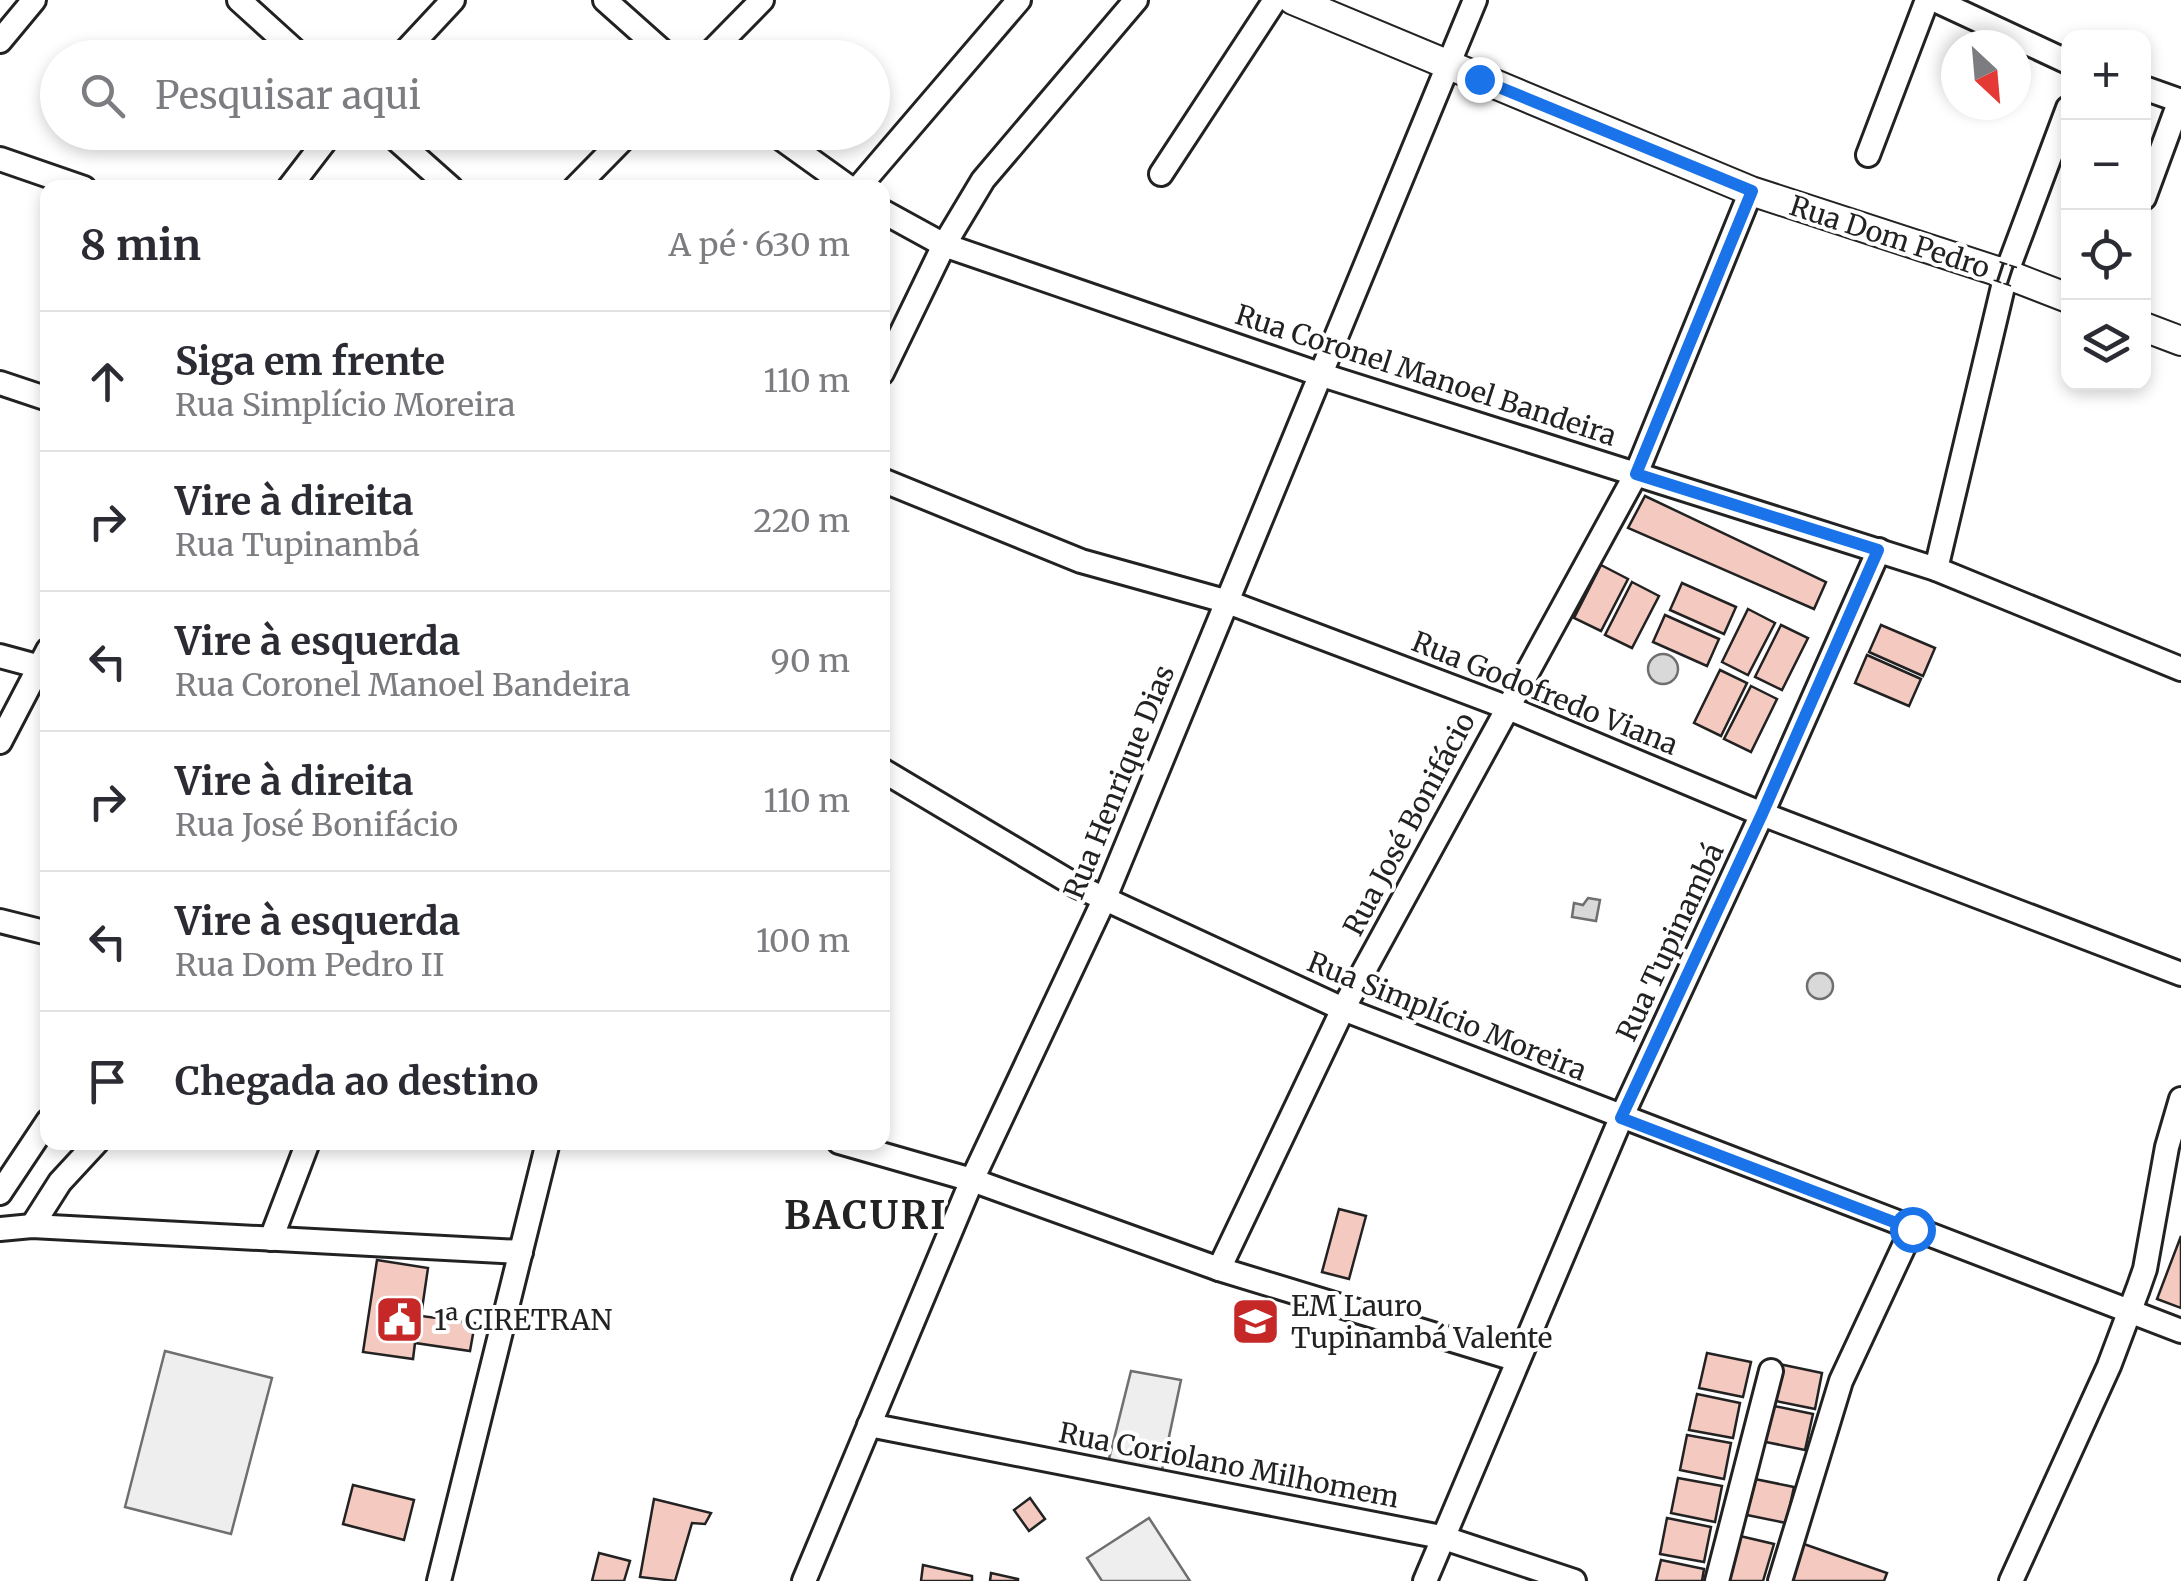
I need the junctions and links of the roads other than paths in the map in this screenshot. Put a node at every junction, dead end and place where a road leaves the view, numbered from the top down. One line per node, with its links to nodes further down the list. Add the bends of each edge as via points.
1 (34, 0): 16 (street)
2 (239, 0): 12 (street)
3 (453, 0): 13 (street)
4 (604, 0): 14 (street)
5 (762, 0): 15 (street)
6 (1020, 0): 35 (street)
7 (1136, 0): 38 (street, via 982,180)
8 (1275, 0): 28 (street)
9 (1293, 0): 18 (main road, Rua Dom Pedro II)
10 (1475, 0): 18 (street, Rua Henrique Dias)
11 (1931, 0): 17 (street); 26 (street)
12 (284, 40)
13 (415, 40)
14 (650, 40)
15 (723, 40)
16 (0, 41)
17 (2061, 59)
18 (1448, 66): 36 (main road, Rua Dom Pedro II); 44 (street, Rua Henrique Dias)
19 (2151, 90): 20 (street)
20 (2180, 100): 29 (street)
21 (2064, 120): 39 (street)
22 (318, 150): 31 (street)
23 (408, 150): 32 (street)
24 (612, 150): 33 (street)
25 (797, 150): 34 (street)
26 (1868, 155)
27 (0, 159): 30 (street)
28 (1161, 174)
29 (2151, 179)
30 (61, 180)
31 (295, 180)
32 (442, 180)
33 (583, 180)
34 (839, 180)
35 (865, 180)
36 (1752, 191): 39 (main road, Rua Dom Pedro II); 47 (street, Rua José Bonifácio)
37 (890, 216): 38 (street, Rua Coronel Manoel Bandeira)
38 (944, 245): 43 (street); 44 (street, Rua Coronel Manoel Bandeira)
39 (2006, 274): 40 (main road, Rua Dom Pedro II); 50 (street)
40 (2061, 295)
41 (2151, 329): 42 (main road)
42 (2181, 341)
43 (890, 356)
44 (1319, 374): 47 (street, Rua Coronel Manoel Bandeira); 51 (street, Rua Henrique Dias)
45 (0, 383): 46 (street)
46 (40, 396)
47 (1636, 474): 49 (street, Rua Coronel Manoel Bandeira); 56 (street, Rua José Bonifácio)
48 (890, 483): 51 (street, Rua Godofredo Viana, via 1081,561)
49 (1878, 550): 50 (street, Rua Coronel Manoel Bandeira); 59 (street, Rua Tupinambá)
50 (1936, 569): 55 (street, Rua Coronel Manoel Bandeira)
51 (1225, 601): 56 (street, Rua Godofredo Viana); 60 (street, Rua Henrique Dias)
52 (0, 656): 53 (street)
53 (40, 661)
54 (40, 668): 57 (street)
55 (2181, 669)
56 (1506, 707): 59 (street, Rua Godofredo Viana); 64 (street, Rua José Bonifácio)
57 (0, 742)
58 (890, 775): 60 (street, Rua Simplício Moreira)
59 (1762, 814): 63 (street, Rua Godofredo Viana); 66 (street, Rua Tupinambá)
60 (1104, 900): 64 (street, Rua Simplício Moreira); 72 (street, Rua Henrique Dias)
61 (0, 922): 62 (street)
62 (40, 931)
63 (2181, 974)
64 (1344, 1009): 66 (street, Rua Simplício Moreira); 78 (street, Rua José Bonifácio)
65 (2181, 1099): 79 (street, via 2145,1269)
66 (1621, 1118): 75 (street, Rua Simplício Moreira); 81 (street, Rua Tupinambá)
67 (40, 1134): 73 (street)
68 (90, 1150): 74 (street)
69 (305, 1150): 76 (street)
70 (546, 1150): 77 (street)
71 (868, 1150): 72 (street)
72 (972, 1180): 78 (street); 83 (street, Rua Henrique Dias)
73 (0, 1193)
74 (16, 1228): 76 (street)
75 (1912, 1229): 79 (street, Rua Simplício Moreira); 90 (street, via 1842,1380)
76 (271, 1239): 77 (street)
77 (521, 1252): 85 (street)
78 (1219, 1268): 81 (street)
79 (2128, 1310): 80 (street, Rua Simplício Moreira); 91 (street)
80 (2181, 1331)
81 (1518, 1360): 84 (street, Rua Tupinambá)
82 (1772, 1372): 89 (street)
83 (869, 1425): 84 (street, Rua Coriolano Milhomem); 86 (street, Rua Henrique Dias)
84 (1442, 1537): 87 (street, Rua Tupinambá); 88 (street, Rua Coriolano Milhomem)
85 (439, 1581)
86 (804, 1581)
87 (1425, 1581)
88 (1574, 1581)
89 (1716, 1581)
90 (1780, 1581)
91 (2012, 1581)

